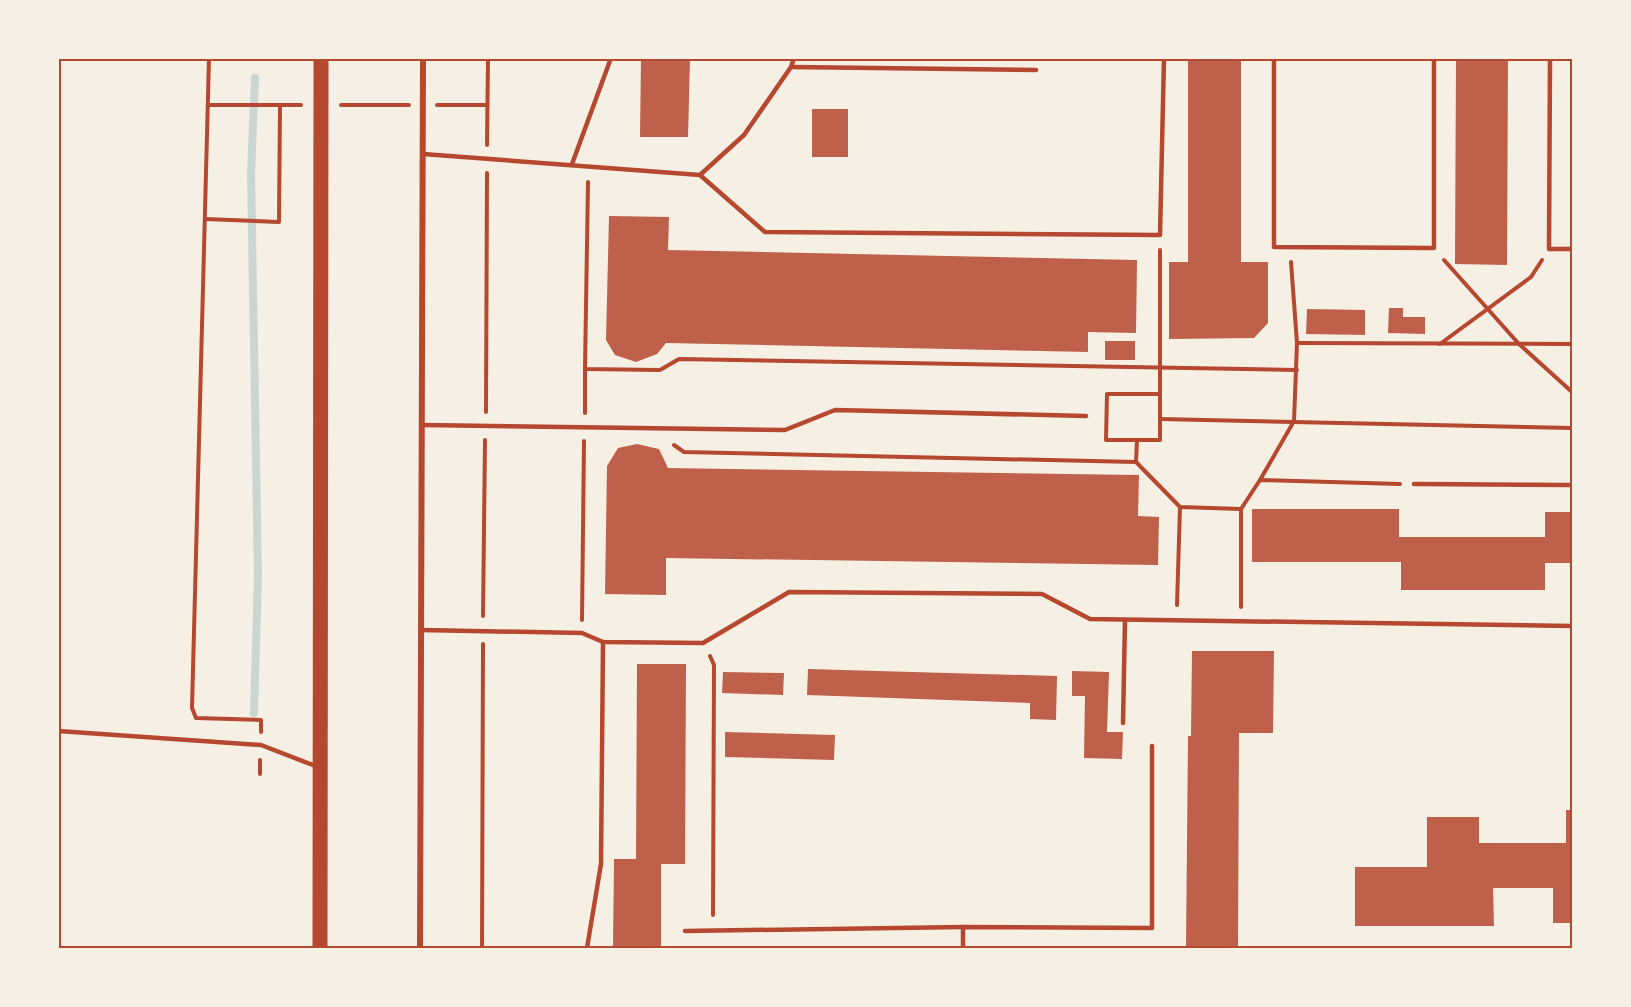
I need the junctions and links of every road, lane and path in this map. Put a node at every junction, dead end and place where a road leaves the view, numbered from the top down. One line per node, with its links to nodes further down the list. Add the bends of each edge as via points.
1 (209, 58): 13 (path)
2 (321, 58): 15 (main road)
3 (423, 58): 16 (street)
4 (488, 58): 17 (path)
5 (611, 58): 20 (lane)
6 (794, 58): 11 (lane)
7 (1164, 58): 24 (lane)
8 (1274, 58): 25 (lane, via 1274,247)
9 (1434, 58): 26 (lane)
10 (1550, 58): 27 (lane)
11 (791, 67): 12 (lane); 22 (lane, via 744,135)
12 (1036, 70)
13 (208, 105): 14 (path); 23 (path)
14 (280, 105): 15 (path); 23 (path, via 279,222)
15 (321, 105): 16 (path); 69 (main road)
16 (423, 105): 17 (path); 18 (street)
17 (487, 105): 19 (path)
18 (423, 154): 19 (lane); 42 (street)
19 (487, 157): 20 (lane); 43 (path)
20 (572, 164): 21 (lane)
21 (588, 166): 22 (lane); 34 (path)
22 (700, 175): 24 (lane, via 765,232)
23 (206, 219): 65 (path, via 192,708 196,718)
24 (1160, 235): 35 (path)
25 (1290, 247): 26 (lane); 30 (path)
26 (1434, 248): 29 (path)
27 (1549, 249): 28 (lane); 29 (path, via 1531,278)
28 (1572, 249)
29 (1487, 309): 31 (path); 32 (path)
30 (1297, 343): 31 (path); 36 (path)
31 (1440, 344): 32 (path)
32 (1519, 344): 33 (path); 37 (path)
33 (1572, 344)
34 (585, 369): 35 (path, via 660,370 679,359); 44 (path)
35 (1160, 369): 36 (path); 38 (path)
36 (1298, 370): 41 (path)
37 (1572, 392)
38 (1160, 394): 40 (path); 46 (path, via 1107,394 1106,440)
39 (1086, 416): 44 (lane, via 835,410 785,430)
40 (1160, 419): 41 (path); 46 (path, via 1160,440)
41 (1294, 421): 45 (path); 51 (path)
42 (423, 425): 43 (lane); 60 (street)
43 (486, 426): 44 (lane); 61 (path)
44 (585, 427): 48 (path)
45 (1572, 428)
46 (1137, 440): 50 (path)
47 (671, 442): 50 (path, via 684,452)
48 (584, 445): 49 (path); 62 (path)
49 (594, 445)
50 (1136, 462): 54 (path)
51 (1260, 480): 52 (path); 55 (path)
52 (1414, 484): 53 (lane)
53 (1572, 484)
54 (1180, 507): 55 (path); 57 (path)
55 (1241, 509): 58 (path)
56 (1125, 620): 57 (lane); 64 (lane, via 1090,619 1042,594 789,592); 66 (lane)
57 (1177, 621): 58 (lane)
58 (1240, 622): 59 (lane)
59 (1572, 626)
60 (422, 630): 61 (lane); 74 (street)
61 (483, 630): 62 (lane); 75 (path)
62 (582, 633): 63 (lane)
63 (603, 642): 64 (lane); 76 (lane, via 601,864)
64 (703, 643): 72 (path, via 714,665)
65 (261, 720)
66 (1123, 723)
67 (58, 731): 69 (lane, via 261,745)
68 (1152, 746): 70 (lane, via 1152,928)
69 (320, 767): 73 (main road)
70 (963, 927): 72 (lane); 77 (lane)
71 (685, 931): 72 (lane)
72 (713, 931)
73 (320, 948)
74 (420, 948)
75 (482, 948)
76 (587, 948)
77 (963, 948)

